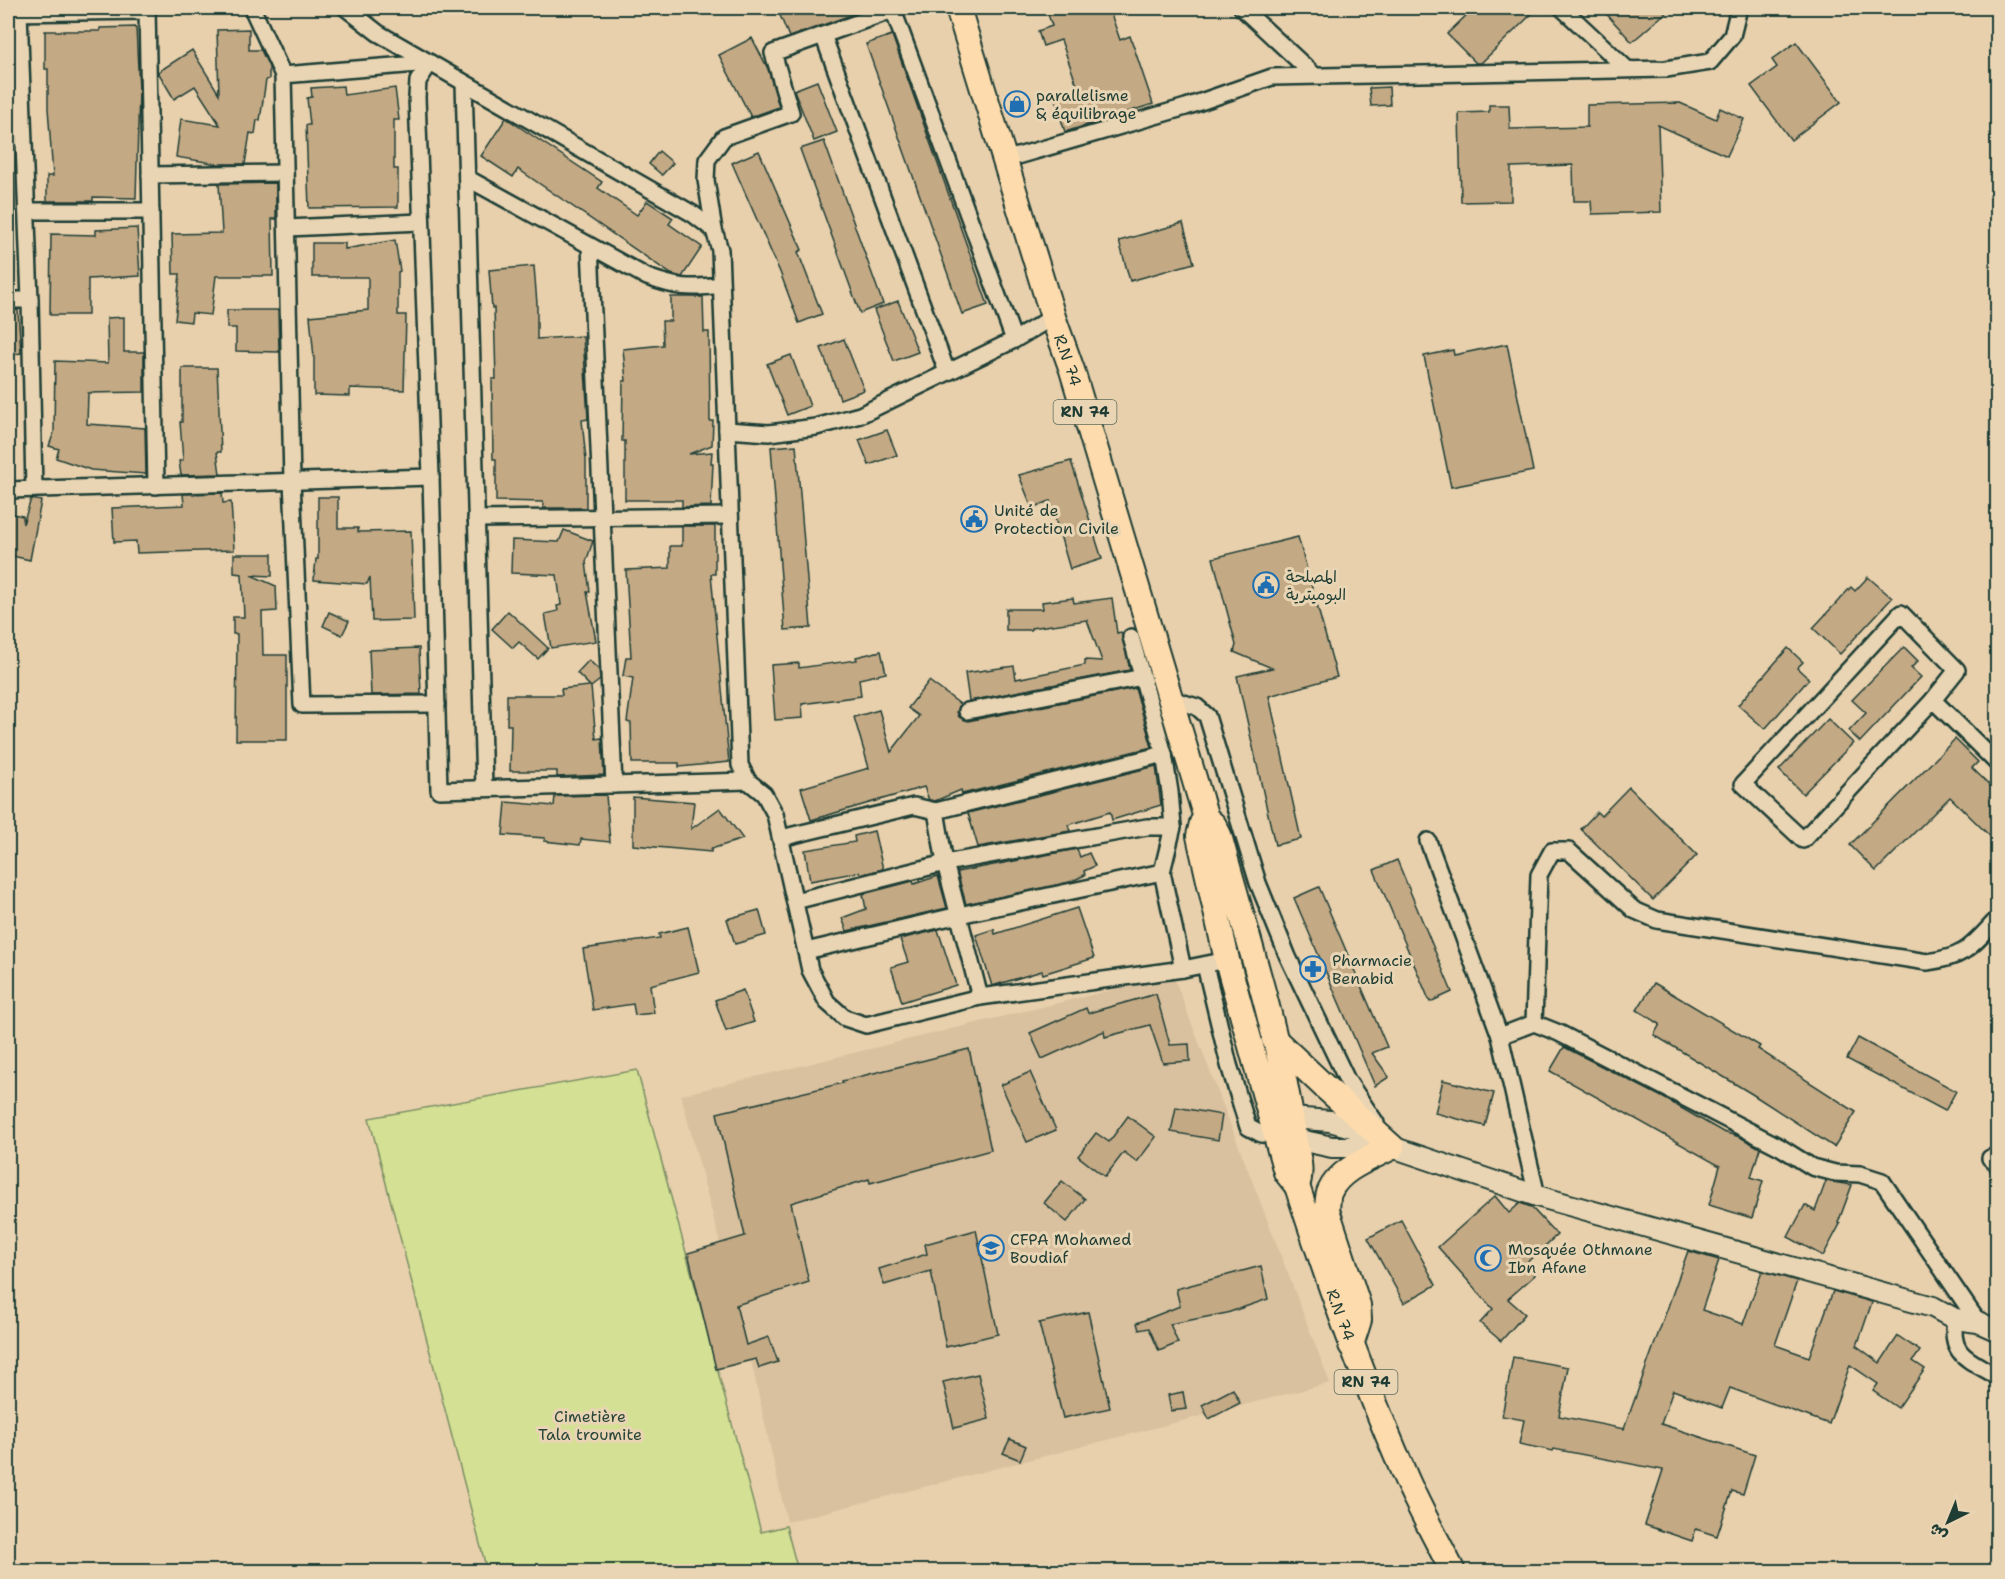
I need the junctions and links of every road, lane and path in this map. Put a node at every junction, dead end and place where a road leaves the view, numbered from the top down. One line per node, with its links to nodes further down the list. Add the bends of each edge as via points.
1 (252, 8): 13 (street)
2 (346, 8): 10 (street, via 378,33)
3 (958, 8): 15 (main road, R.N 74 / RN 74)
4 (1242, 8): 12 (street)
5 (1562, 8): 11 (street)
6 (1739, 8): 11 (street, via 1732,36 1710,62 1666,69)
7 (147, 9): 8 (street); 17 (street)
8 (14, 13): 19 (street)
9 (824, 35): 23 (street, via 773,53 791,113 724,136 707,160); 29 (street, via 893,10); 30 (street)
10 (430, 63): 13 (street); 14 (street); 21 (street, via 418,81 417,97)
11 (1627, 69): 12 (street)
12 (1313, 74): 15 (street, via 1272,77 1186,107)
13 (283, 75): 16 (street)
14 (464, 82): 18 (street); 23 (street, via 693,214)
15 (1004, 160): 28 (main road, R.N 74 / RN 74)
16 (285, 173): 17 (street); 22 (street)
17 (150, 175): 20 (street)
18 (467, 178): 24 (street); 39 (street)
19 (27, 211): 20 (street); 27 (street)
20 (151, 211): 34 (street)
21 (421, 222): 22 (street); 32 (street)
22 (287, 228): 33 (street)
23 (714, 230): 25 (street, via 720,250)
24 (590, 246): 25 (street, via 672,286 693,289); 37 (street)
25 (721, 285): 31 (street)
26 (8, 300): 27 (street)
27 (30, 300): 35 (street)
28 (1053, 317): 29 (street); 50 (main road, R.N 74 / RN 74, via 1171,699)
29 (1014, 340): 30 (street)
30 (947, 372): 31 (street, via 860,415 816,427 769,433)
31 (727, 430): 38 (street)
32 (431, 477): 33 (street); 43 (street)
33 (292, 481): 34 (street); 43 (street, via 302,705)
34 (156, 486): 35 (street)
35 (34, 489): 36 (street)
36 (8, 490)
37 (602, 516): 38 (street); 39 (street); 48 (street)
38 (730, 516): 47 (street, via 740,765)
39 (476, 519): 49 (street)
40 (1131, 637): 41 (street)
41 (1143, 677): 44 (street); 45 (street)
42 (1933, 700): 42 (street, via 1957,670 1901,614 1743,784 1803,840); 46 (street)
43 (437, 704): 49 (street, via 440,790)
44 (967, 711)
45 (1164, 754): 51 (street); 52 (street)
46 (1998, 764)
47 (748, 781): 48 (street); 53 (street, via 765,794)
48 (614, 785): 49 (street)
49 (484, 788)
50 (1215, 805): 61 (main road, R.N 74 / RN 74, via 1199,836); 66 (main road, R.N 74 / RN 74, via 1214,825); 68 (street, via 1258,883 1288,957 1347,1080)
51 (936, 811): 53 (street, via 914,806); 55 (street)
52 (1173, 827): 55 (street, via 1148,827); 56 (street)
53 (781, 838): 57 (street)
54 (1428, 840): 65 (street)
55 (945, 863): 57 (street); 58 (street)
56 (1162, 872): 58 (street); 62 (street)
57 (795, 901): 60 (street)
58 (959, 915): 60 (street); 63 (street)
59 (1998, 918): 64 (street, via 1970,949 1949,959 1927,962 1657,920 1634,910 1569,851 1552,851 1539,875)
60 (806, 951): 63 (street, via 810,970 827,1002 845,1018 866,1025)
61 (1216, 962): 62 (street); 67 (main road, R.N 74 / RN 74)
62 (1184, 969): 63 (street)
63 (980, 998)
64 (1534, 1023): 65 (street); 73 (street, via 1780,1146 1812,1167 1882,1181)
65 (1500, 1036): 71 (street)
66 (1274, 1039): 67 (main road, R.N 74 / RN 74); 68 (main road)
67 (1283, 1127): 68 (street, via 1332,1147); 75 (main road, R.N 74 / RN 74, via 1286,1172 1297,1186)
68 (1392, 1147): 71 (street); 75 (main road, via 1346,1172 1328,1193 1327,1209 1358,1305 1359,1320)
69 (1998, 1155): 70 (street, via 1990,1158)
70 (1998, 1166)
71 (1537, 1196): 72 (street, via 1933,1307)
72 (1955, 1319): 73 (street); 76 (street, via 1952,1336 1959,1353)
73 (1978, 1322): 74 (street)
74 (1998, 1331)
75 (1351, 1345): 77 (main road, R.N 74 / RN 74, via 1406,1480)
76 (1998, 1377)
77 (1453, 1572)

